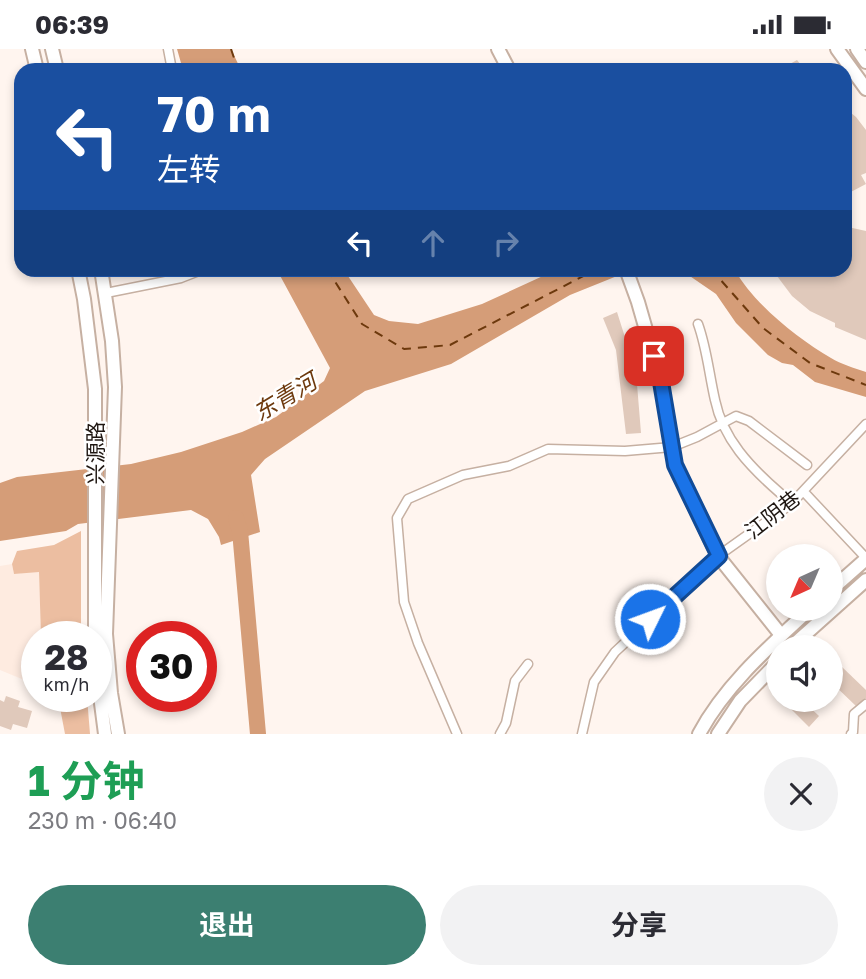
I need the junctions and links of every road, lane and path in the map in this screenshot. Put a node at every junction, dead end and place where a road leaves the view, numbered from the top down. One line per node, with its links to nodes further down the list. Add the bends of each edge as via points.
1 (857, 49): 2 (main road)
2 (866, 62)
3 (852, 70): 4 (main road)
4 (866, 89)
5 (80, 277): 21 (main road, 兴源路, via 95,389)
6 (103, 277): 9 (main road, 兴源路)
7 (184, 277): 9 (street)
8 (629, 277): 13 (main road, via 661,382)
9 (106, 293): 31 (main road, 兴源路, via 115,387 106,634)
10 (698, 324): 11 (street)
11 (722, 423): 13 (street); 14 (street, via 736,416 749,421); 16 (street, via 738,450)
12 (866, 424): 15 (street, 江阴巷)
13 (672, 447): 17 (main road, via 675,465); 32 (street, via 548,449 509,466 463,475 408,499 397,518 404,603)
14 (807, 465)
15 (804, 492): 17 (street, 江阴巷); 18 (street)
16 (780, 493)
17 (719, 556): 23 (main road); 34 (street, 江阴巷, via 615,652 594,683)
18 (866, 558): 19 (main road)
19 (844, 578)
20 (866, 580): 24 (main road)
21 (95, 621)
22 (797, 621): 23 (main road)
23 (781, 635)
24 (805, 635)
25 (766, 651): 35 (main road, via 731,688)
26 (528, 664): 33 (street, via 515,681)
27 (766, 674): 36 (main road, via 740,701)
28 (866, 703): 37 (street, via 854,714)
29 (101, 712): 30 (main road)
30 (104, 734)
31 (118, 734)
32 (457, 734)
33 (500, 734)
34 (582, 734)
35 (699, 734)
36 (718, 734)
37 (851, 734)

